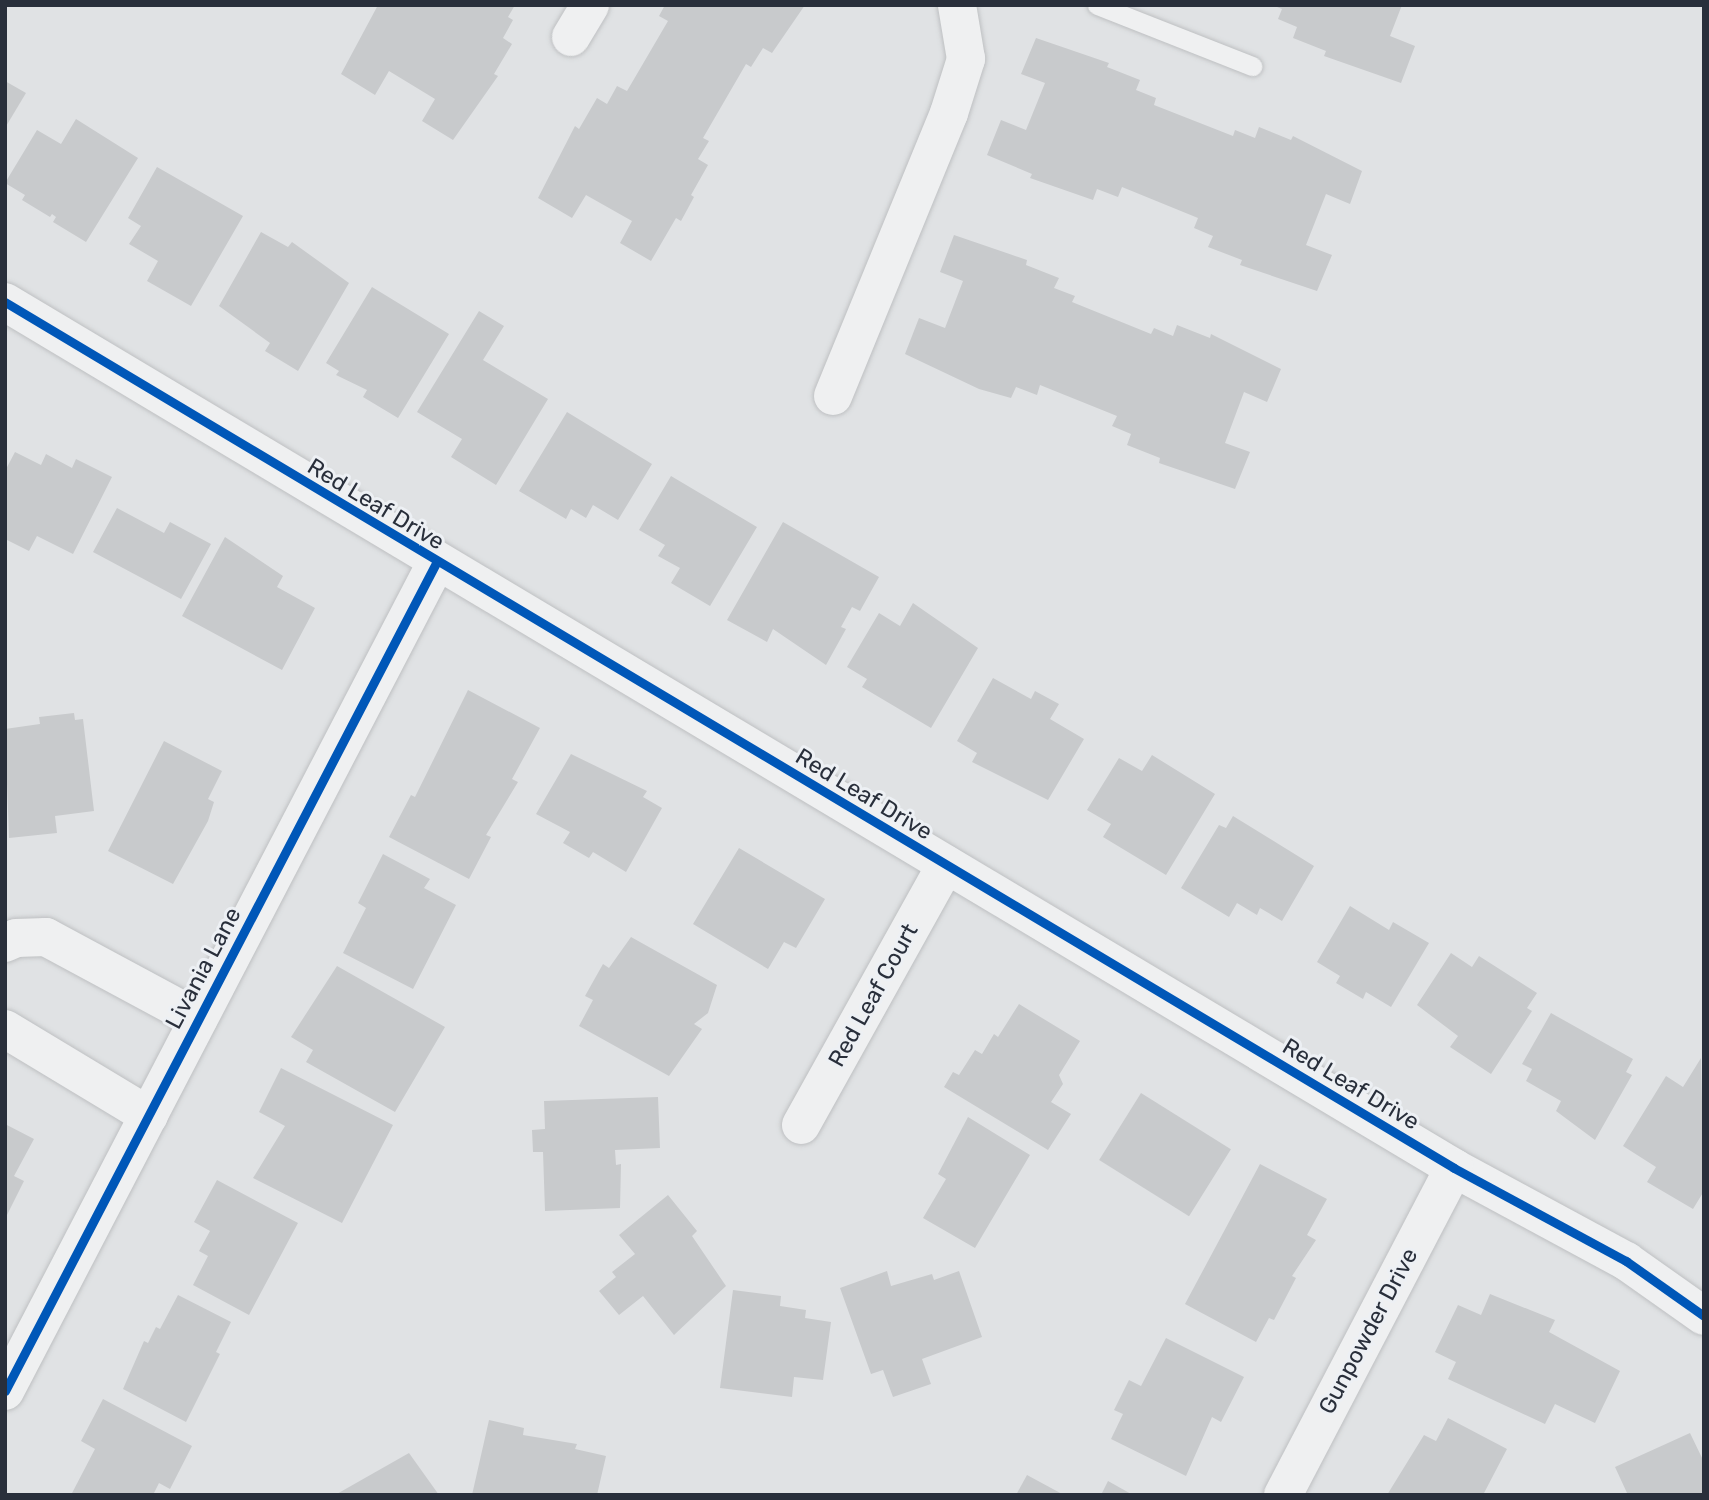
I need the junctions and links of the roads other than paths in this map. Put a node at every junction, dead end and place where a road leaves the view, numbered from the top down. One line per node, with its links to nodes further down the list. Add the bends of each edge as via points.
1 (957, 5): 5 (street, via 966,59 949,113)
2 (1097, 5): 3 (lane)
3 (1252, 66)
4 (5, 302): 6 (street, Red Leaf Drive)
5 (833, 396)
6 (436, 563): 7 (street, Red Leaf Drive); 9 (street, Livania Lane)
7 (946, 865): 12 (street, Red Leaf Court); 13 (street, Red Leaf Drive)
8 (5, 943): 9 (street, Livania Lane, via 46,937)
9 (198, 1019): 11 (street, Livania Lane)
10 (5, 1029): 11 (street)
11 (149, 1115): 15 (street, Livania Lane)
12 (801, 1125)
13 (1454, 1168): 14 (street, Red Leaf Drive, via 1626,1261); 16 (street, Gunpowder Drive)
14 (1704, 1316)
15 (5, 1391)
16 (1283, 1495)

